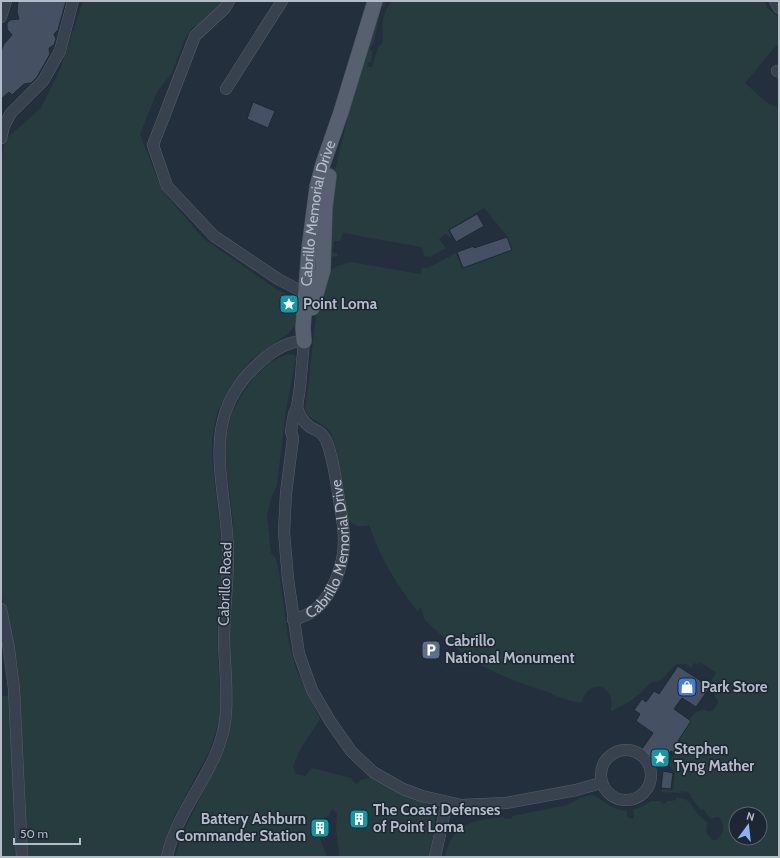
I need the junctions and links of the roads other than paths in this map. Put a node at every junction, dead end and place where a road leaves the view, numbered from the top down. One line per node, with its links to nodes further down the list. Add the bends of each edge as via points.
1 (73, 1): 9 (street, via 60,51 43,81 11,114)
2 (229, 1): 10 (street, via 226,8 195,36 153,145 167,186 214,236 278,279)
3 (282, 1): 7 (street)
4 (375, 1): 8 (main road, Cabrillo Memorial Drive)
5 (775, 1): 6 (street)
6 (779, 8)
7 (226, 89)
8 (341, 112): 10 (main road, Cabrillo Memorial Drive, via 317,187); 11 (main road, Cabrillo Memorial Drive, via 327,188 323,270)
9 (1, 138)
10 (305, 293): 11 (main road, Cabrillo Memorial Drive)
11 (304, 341): 12 (street, Cabrillo Memorial Drive); 20 (street, Cabrillo Road, via 283,346 253,368 235,392 222,421 219,459 227,529 228,567 224,628 225,723 213,757 176,828)
12 (297, 407): 13 (street, Cabrillo Memorial Drive, via 303,420); 14 (street, Cabrillo Memorial Drive, via 291,431)
13 (314, 428): 14 (street, via 299,432); 16 (street, Cabrillo Memorial Drive, via 325,438 332,461 343,553 334,583 323,601 311,613)
14 (293, 438): 16 (street, Cabrillo Memorial Drive, via 284,532)
15 (1, 609): 19 (street, via 14,689)
16 (293, 620): 18 (street, via 298,654 312,690 351,751 373,772 403,789)
17 (601, 783): 17 (street, via 608,793 619,800 632,800 643,794 650,784 651,771 645,759 635,752 623,750 611,755 601,767); 18 (street, via 506,803 461,805)
18 (447, 802): 21 (street)
19 (22, 857)
20 (167, 857)
21 (435, 857)

